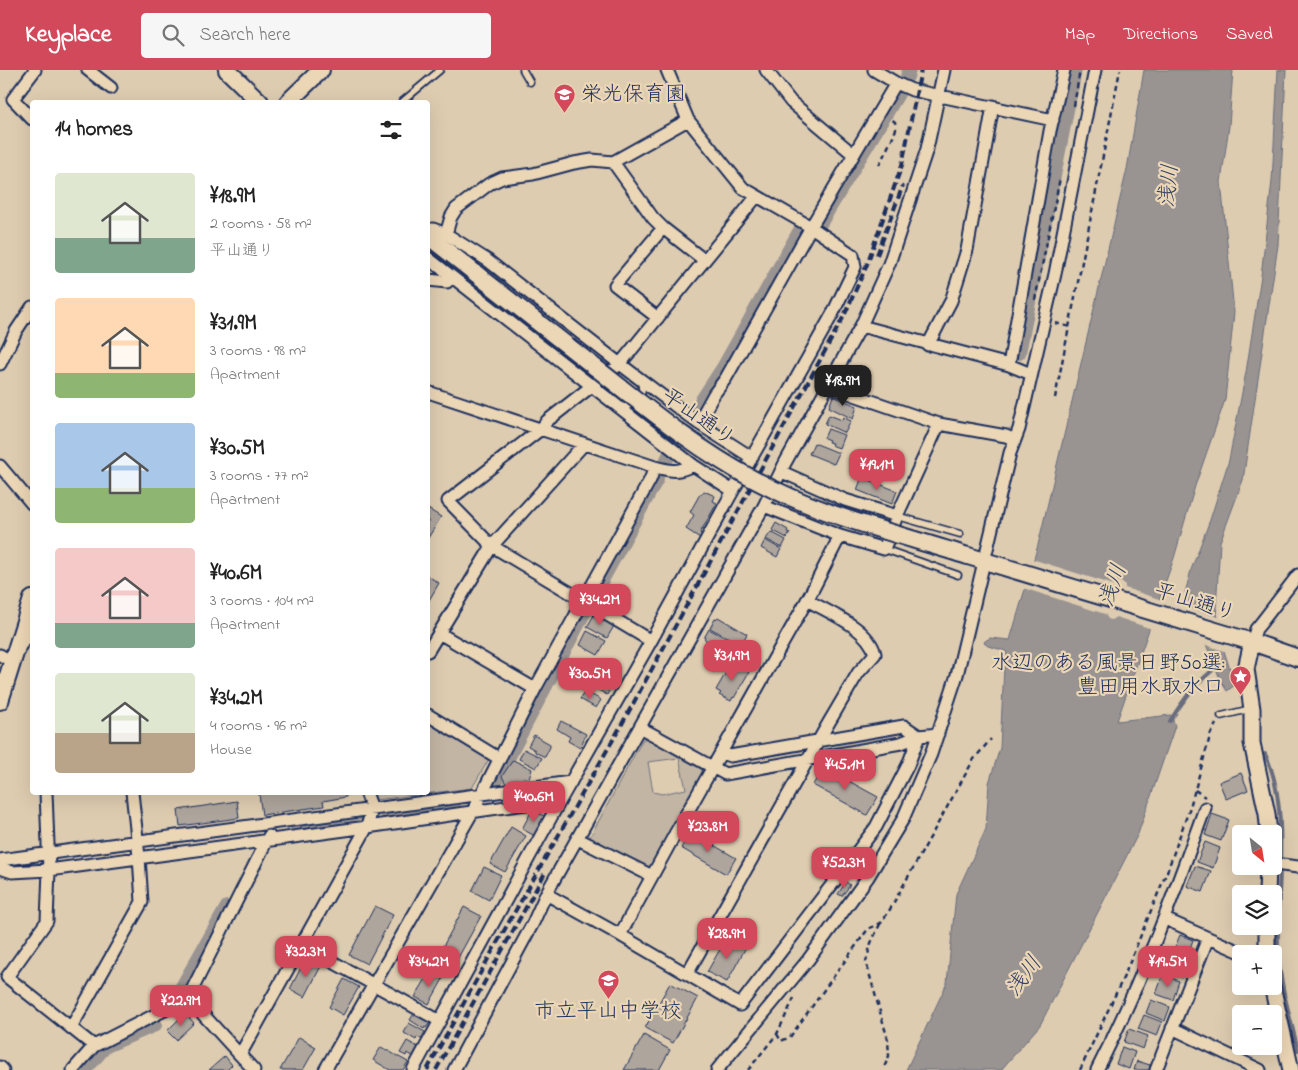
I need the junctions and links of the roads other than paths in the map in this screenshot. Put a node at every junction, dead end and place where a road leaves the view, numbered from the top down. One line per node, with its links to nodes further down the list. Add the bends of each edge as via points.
1 (36, 70): 21 (street, via 13,99)
2 (88, 70): 15 (street)
3 (227, 70): 17 (main road)
4 (321, 70): 18 (main road)
5 (440, 70): 19 (lane)
6 (523, 70): 13 (lane)
7 (766, 70): 24 (street, via 790,102)
8 (874, 70): 14 (street)
9 (944, 70): 16 (street)
10 (1064, 70): 23 (street)
11 (1095, 70): 43 (street, via 1054,281)
12 (671, 71): 22 (street)
13 (530, 82)
14 (896, 83): 16 (street); 24 (street)
15 (111, 88)
16 (939, 95): 20 (street); 38 (street, via 927,149 905,219 889,264)
17 (258, 100)
18 (290, 100)
19 (404, 100)
20 (993, 106): 23 (street); 39 (street, via 967,250 950,300)
21 (30, 117)
22 (688, 120): 25 (street); 26 (street, via 743,188)
23 (1053, 120): 42 (street)
24 (853, 154): 27 (street)
25 (613, 162): 28 (street); 30 (street, via 592,160 502,178 456,209)
26 (757, 196): 27 (street); 33 (street)
27 (810, 227): 50 (street); 55 (street, via 853,256 855,267 833,313)
28 (663, 228): 33 (street); 37 (street, via 615,285)
29 (430, 230): 30 (street)
30 (446, 234): 41 (street, via 487,260)
31 (430, 238): 71 (main road, 平山通り, bridge, via 688,439 749,478 839,516)
32 (430, 260): 34 (street)
33 (704, 260): 37 (street)
34 (451, 277): 35 (street, via 447,282); 46 (street)
35 (430, 280)
36 (30, 311): 40 (street)
37 (658, 318): 41 (street)
38 (860, 326): 39 (street); 45 (street)
39 (928, 344): 42 (street)
40 (0, 364)
41 (620, 364): 44 (street); 46 (street)
42 (1009, 366): 43 (street)
43 (1032, 374): 53 (street)
44 (640, 380): 48 (lane); 50 (street)
45 (828, 386): 51 (street); 59 (street)
46 (592, 387): 49 (street); 52 (street, via 547,421)
47 (430, 393): 52 (street)
48 (642, 394): 49 (lane, via 637,402); 60 (lane, via 649,413)
49 (621, 409): 56 (street)
50 (698, 423): 55 (street)
51 (938, 424): 53 (street); 65 (street)
52 (542, 429): 54 (street); 69 (street, via 448,501)
53 (1015, 440): 71 (street)
54 (584, 444): 58 (street); 69 (street)
55 (751, 457): 61 (street)
56 (693, 465): 58 (street, via 677,472); 61 (street)
57 (0, 466): 63 (street)
58 (655, 467): 74 (street)
59 (782, 472): 64 (street); 65 (street, via 845,500)
60 (737, 473)
61 (733, 491): 79 (street)
62 (779, 494): 67 (lane)
63 (30, 502)
64 (764, 506): 68 (street); 89 (street)
65 (897, 516): 66 (lane); 67 (street)
66 (960, 534)
67 (889, 535): 70 (street)
68 (840, 536): 70 (street); 75 (street)
69 (492, 546): 74 (street); 77 (street)
70 (884, 549): 72 (lane)
71 (989, 562): 80 (main road, 平山通り); 90 (street)
72 (958, 575)
73 (1298, 575): 80 (street, via 1256,629)
74 (583, 600): 79 (street); 84 (street)
75 (807, 600): 92 (street, via 858,629 875,654 858,673); 93 (street)
76 (30, 604): 82 (main road)
77 (439, 633): 81 (street); 84 (street)
78 (30, 634): 82 (street)
79 (651, 641): 97 (street)
80 (1252, 642): 83 (main road, 平山通り); 86 (street, via 1246,668)
81 (430, 648)
82 (10, 655): 85 (main road)
83 (1298, 658)
84 (535, 689): 94 (street)
85 (0, 701)
86 (1252, 709): 88 (lane); 107 (street, via 1253,755)
87 (430, 716): 94 (street)
88 (1221, 716)
89 (641, 728): 96 (street); 109 (street)
90 (938, 734): 91 (street); 142 (street, via 903,819 872,872 808,960)
91 (918, 736): 92 (street, via 904,726); 95 (street, via 902,743); 126 (street, via 908,765 876,827 740,1005)
92 (820, 741): 93 (street, via 730,756); 95 (street)
93 (721, 753): 96 (street)
94 (500, 759): 98 (street)
95 (809, 759): 96 (street, via 725,774); 126 (street)
96 (713, 767): 119 (street)
97 (571, 782): 98 (street); 102 (street)
98 (482, 794): 104 (street); 105 (street)
99 (46, 795): 112 (street)
100 (132, 795): 111 (street)
101 (367, 795): 104 (street)
102 (561, 799): 105 (street); 130 (street)
103 (1205, 808): 121 (street)
104 (372, 809): 106 (street); 108 (street)
105 (473, 812): 108 (street); 127 (street)
106 (279, 822): 110 (street); 111 (street)
107 (1268, 825)
108 (367, 827): 110 (street); 124 (street)
109 (578, 839): 119 (street); 120 (street)
110 (267, 840): 113 (street); 129 (street)
111 (137, 841): 112 (street); 113 (street)
112 (49, 853): 114 (street); 118 (street)
113 (139, 857): 118 (street); 131 (street, via 142,902)
114 (0, 860)
115 (1282, 865): 116 (street)
116 (1298, 867)
117 (0, 868): 118 (street, via 12,872)
118 (50, 870): 131 (street, via 47,921 7,977)
119 (652, 876): 122 (street)
120 (546, 894): 122 (street); 141 (street)
121 (1165, 919): 123 (street); 143 (street)
122 (620, 935): 126 (street)
123 (1208, 938): 125 (street); 132 (street)
124 (302, 944): 127 (street); 134 (street)
125 (1232, 948)
126 (687, 974)
127 (374, 984): 130 (street); 139 (street)
128 (1274, 995): 146 (street)
129 (188, 998): 133 (street); 134 (street)
130 (440, 1020): 140 (street)
131 (71, 1028): 133 (street)
132 (1172, 1028): 144 (street); 145 (street)
133 (94, 1046): 137 (street)
134 (240, 1055): 138 (street)
135 (0, 1068): 136 (street)
136 (3, 1070)
137 (74, 1070)
138 (254, 1070)
139 (325, 1070)
140 (413, 1070)
141 (454, 1070)
142 (717, 1070)
143 (1098, 1070)
144 (1156, 1070)
145 (1260, 1070)
146 (1290, 1070)

